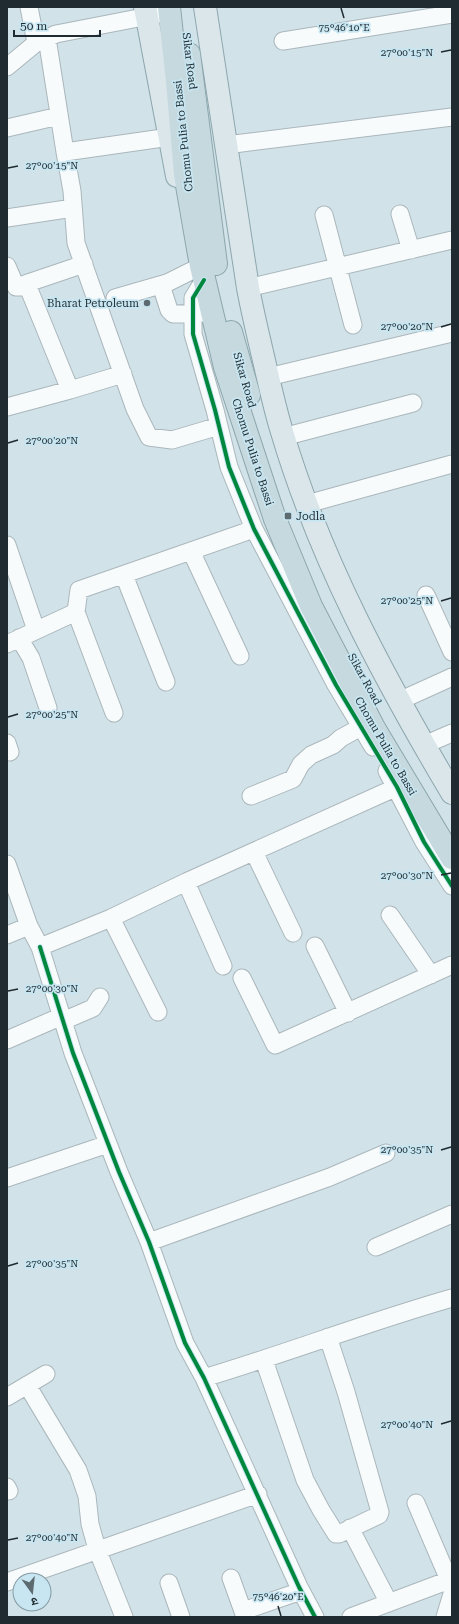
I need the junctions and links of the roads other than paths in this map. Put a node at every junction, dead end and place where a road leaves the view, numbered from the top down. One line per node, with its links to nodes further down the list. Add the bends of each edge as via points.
1 (29, 7): 6 (street)
2 (205, 7): 13 (main road)
3 (174, 8): 4 (street); 19 (highway, Chomu Pulia to Bassi, via 185,174); 63 (highway, Sikar Road, via 214,252 230,330 264,447 296,538 324,604 368,687)
4 (146, 12): 6 (street, via 56,34); 12 (main road)
5 (452, 14): 7 (street)
6 (42, 40): 8 (street); 9 (street)
7 (282, 41)
8 (7, 67)
9 (59, 116): 11 (street); 14 (street)
10 (452, 117): 13 (street)
11 (7, 128)
12 (170, 136): 14 (street); 19 (main road, via 186,225 190,231)
13 (226, 145): 27 (main road)
14 (65, 152): 15 (street)
15 (73, 208): 18 (street); 22 (street, via 76,243)
16 (400, 214): 21 (street)
17 (324, 215): 24 (street)
18 (7, 218)
19 (195, 232): 25 (highway, Chomu Pulia to Bassi)
20 (452, 240): 21 (street)
21 (411, 250): 24 (street)
22 (84, 264): 28 (street); 33 (street)
23 (7, 266): 28 (street)
24 (337, 267): 27 (street); 31 (street)
25 (203, 273): 26 (street); 30 (highway, Chomu Pulia to Bassi)
26 (161, 285): 29 (street); 30 (street, via 169,310 173,314)
27 (248, 288): 34 (main road)
28 (12, 289): 35 (street, via 28,287)
29 (115, 298)
30 (202, 313): 38 (street, via 193,334); 65 (highway, Chomu Pulia to Bassi, via 225,367 275,519 311,606 374,728)
31 (353, 325)
32 (452, 333): 34 (street)
33 (122, 374): 35 (street); 38 (street, via 149,438 172,440)
34 (268, 377): 39 (main road)
35 (70, 390): 37 (street)
36 (413, 403): 39 (street)
37 (7, 407)
38 (219, 426): 42 (street, via 229,467)
39 (284, 437): 41 (main road)
40 (452, 464): 41 (street)
41 (307, 504): 54 (main road, via 350,607)
42 (254, 529): 44 (street); 57 (street, via 336,685)
43 (7, 545): 48 (street)
44 (191, 551): 45 (street); 51 (street)
45 (124, 575): 47 (street, via 79,590); 53 (street)
46 (426, 595): 50 (street)
47 (76, 612): 48 (street); 56 (street)
48 (36, 630): 49 (street)
49 (13, 641): 55 (street, via 30,658)
50 (452, 652)
51 (240, 656)
52 (452, 677): 54 (street)
53 (166, 682)
54 (399, 701): 59 (main road)
55 (48, 708)
56 (114, 714)
57 (361, 727): 60 (street); 62 (street, via 333,745 311,755 301,764 293,779)
58 (452, 733): 59 (street)
59 (424, 745): 61 (main road)
60 (397, 787): 64 (street); 68 (street, via 424,842)
61 (452, 793)
62 (251, 796)
63 (452, 830)
64 (254, 852): 67 (street); 72 (street)
65 (452, 858)
66 (7, 864): 71 (street)
67 (186, 882): 70 (street); 77 (street)
68 (452, 886)
69 (390, 916): 78 (street)
70 (111, 918): 75 (street); 81 (street)
71 (29, 926): 73 (street); 75 (street)
72 (293, 933)
73 (7, 935)
74 (316, 946): 82 (street)
75 (40, 947): 83 (street)
76 (452, 965): 78 (street)
77 (223, 966)
78 (431, 975): 82 (street)
79 (242, 978): 82 (street, via 275,1046)
80 (100, 997): 83 (street, via 93,1008)
81 (158, 1012)
82 (348, 1013)
83 (63, 1019): 84 (street); 85 (street, via 73,1053)
84 (7, 1040)
85 (108, 1144): 87 (street); 89 (street)
86 (386, 1153): 89 (street, via 330,1177)
87 (7, 1178)
88 (452, 1214): 90 (street)
89 (148, 1242): 95 (street, via 185,1343)
90 (376, 1247)
91 (452, 1298): 92 (street)
92 (328, 1337): 93 (street); 100 (street, via 380,1512 379,1515)
93 (264, 1360): 95 (street); 100 (street, via 305,1480 336,1534)
94 (46, 1374): 96 (street)
95 (204, 1378): 98 (street)
96 (27, 1386): 97 (street); 101 (street, via 78,1470 87,1496 90,1524)
97 (7, 1397)
98 (258, 1494): 101 (street); 106 (street)
99 (416, 1503): 105 (street)
100 (350, 1528): 107 (street)
101 (97, 1550): 103 (street); 109 (street)
102 (232, 1578): 108 (street)
103 (7, 1582)
104 (169, 1583): 110 (street)
105 (451, 1584): 107 (street); 113 (street)
106 (301, 1591): 108 (street); 111 (street)
107 (389, 1603): 112 (street)
108 (244, 1614)
109 (124, 1617)
110 (181, 1617)
111 (315, 1617)
112 (351, 1617)
113 (445, 1617)

